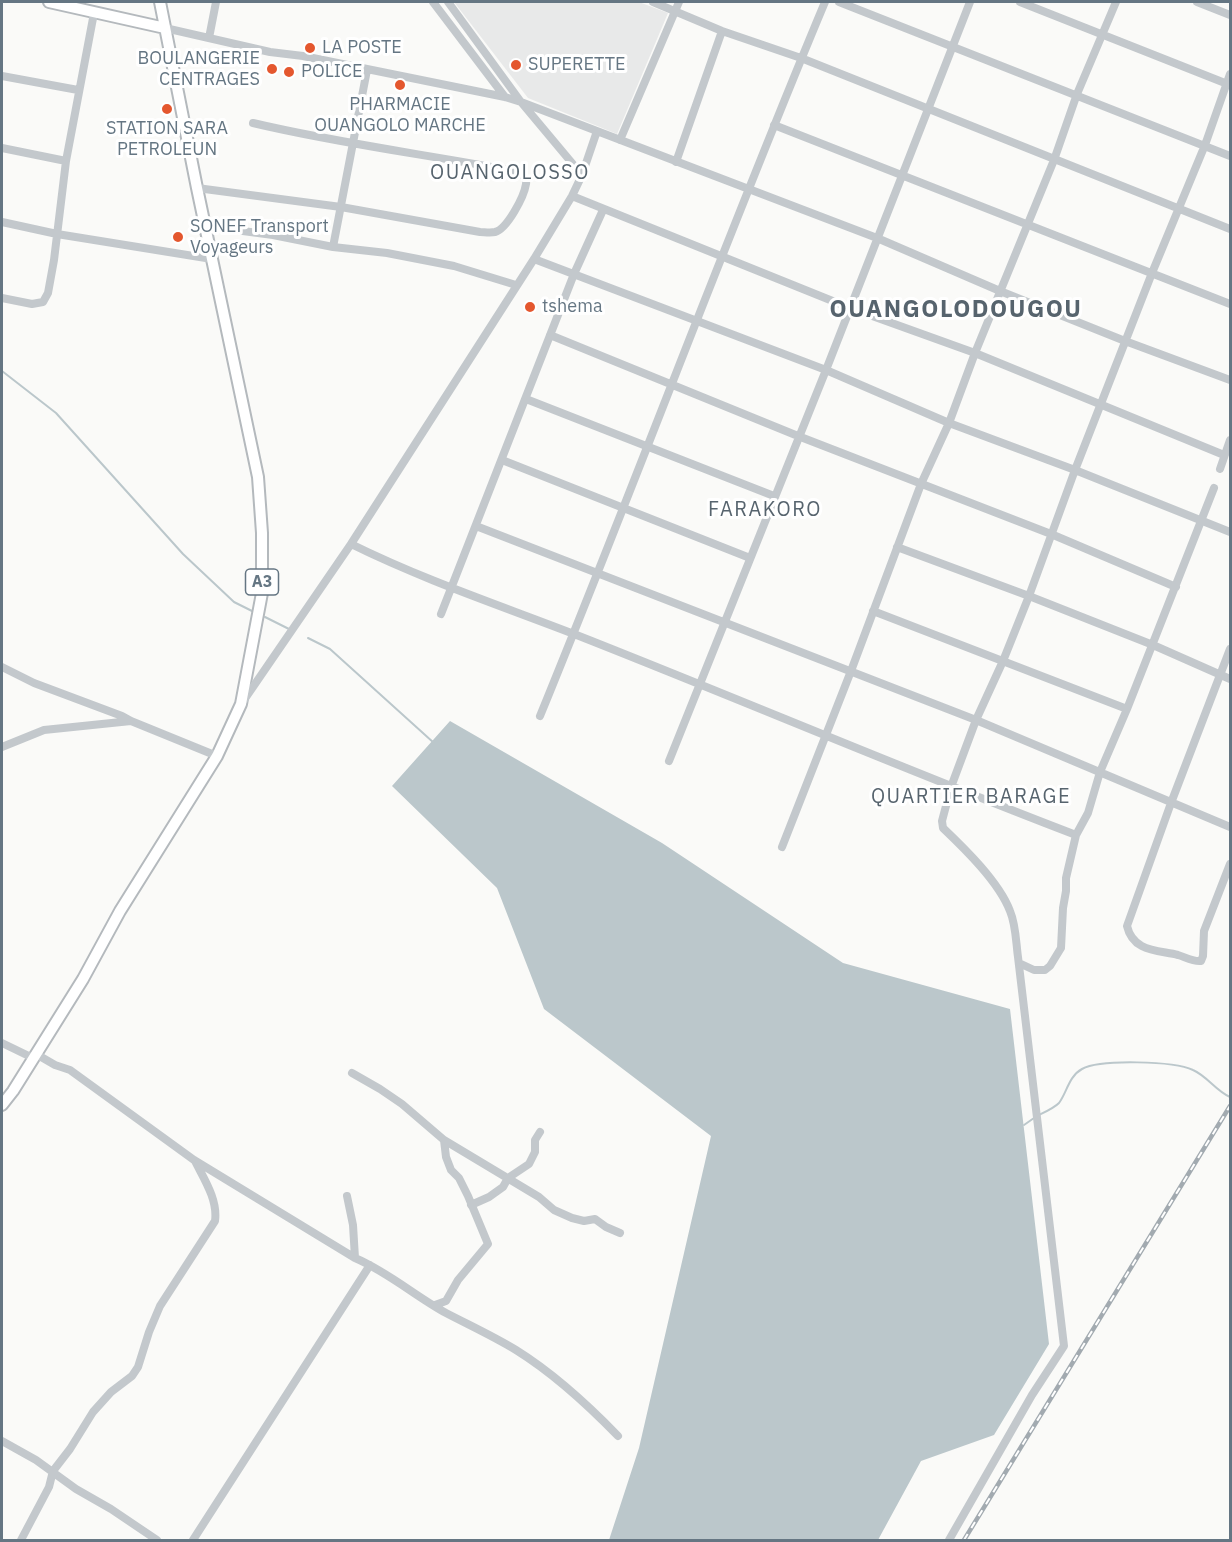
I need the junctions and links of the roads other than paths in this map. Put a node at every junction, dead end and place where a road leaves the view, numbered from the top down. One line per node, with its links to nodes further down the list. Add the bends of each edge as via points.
1 (49, 2): 15 (highway)
2 (160, 2): 17 (highway, A3)
3 (216, 2): 20 (street)
4 (433, 2): 29 (street)
5 (448, 2): 30 (street)
6 (653, 2): 14 (street)
7 (679, 2): 14 (street)
8 (825, 2): 22 (street)
9 (839, 2): 21 (street)
10 (970, 2): 21 (street)
11 (1020, 2): 19 (street)
12 (1116, 2): 19 (street)
13 (1197, 2): 16 (street)
14 (675, 12): 18 (street); 35 (street)
15 (94, 13): 17 (highway); 27 (street)
16 (1230, 15)
17 (165, 28): 20 (street); 45 (highway, A3)
18 (722, 31): 22 (street); 42 (street)
19 (1102, 35): 26 (street); 28 (street)
20 (209, 38): 23 (street)
21 (953, 46): 28 (street); 31 (street)
22 (801, 58): 31 (street); 33 (street)
23 (367, 70): 29 (street); 36 (street)
24 (1230, 74): 26 (street)
25 (2, 76): 27 (street)
26 (1228, 84): 37 (street)
27 (78, 90): 41 (street)
28 (1077, 94): 37 (street); 40 (street)
29 (505, 97): 30 (street)
30 (521, 102): 34 (street); 43 (street)
31 (928, 108): 40 (street); 44 (street)
32 (253, 123): 36 (street)
33 (774, 125): 44 (street); 46 (street)
34 (597, 131): 35 (street); 43 (street)
35 (620, 140): 42 (street)
36 (354, 145): 48 (street); 48 (street, via 519,172 526,184 517,208 496,232)
37 (1205, 145): 39 (street); 49 (street)
38 (2, 148): 41 (street)
39 (1230, 156)
40 (1054, 160): 49 (street); 52 (street)
41 (66, 161): 55 (street)
42 (676, 162): 46 (street)
43 (582, 175): 47 (street)
44 (901, 175): 52 (street); 56 (street)
45 (197, 188): 48 (street); 53 (highway, A3)
46 (749, 189): 56 (street); 58 (street)
47 (572, 196): 50 (street); 60 (street)
48 (341, 207): 57 (street)
49 (1179, 208): 54 (street); 61 (street)
50 (603, 210): 58 (street); 62 (street)
51 (2, 222): 55 (street)
52 (1028, 225): 61 (street); 64 (street)
53 (205, 226): 57 (street); 59 (highway, A3)
54 (1230, 229)
55 (57, 234): 59 (street); 65 (street, via 48,293 43,302 32,304)
56 (877, 238): 64 (street); 67 (street)
57 (333, 247): 63 (street, via 454,266)
58 (723, 256): 67 (street); 68 (street)
59 (212, 259): 112 (highway, A3, via 260,499 262,593)
60 (534, 259): 62 (street); 63 (street)
61 (1152, 273): 66 (street); 70 (street)
62 (574, 274): 68 (street); 69 (street)
63 (516, 285): 93 (street)
64 (1000, 291): 70 (street); 71 (street)
65 (2, 298)
66 (1230, 304)
67 (850, 308): 71 (street); 72 (street)
68 (698, 320): 72 (street); 74 (street)
69 (550, 335): 74 (street); 75 (street)
70 (1125, 341): 73 (street); 76 (street)
71 (975, 353): 76 (street); 77 (street)
72 (826, 370): 77 (street); 78 (street)
73 (1230, 380)
74 (672, 384): 78 (street); 80 (street)
75 (526, 399): 80 (street); 82 (street)
76 (1100, 405): 81 (street); 84 (street)
77 (949, 423): 84 (street); 85 (street)
78 (798, 436): 85 (street); 87 (street)
79 (1230, 440): 81 (street)
80 (648, 446): 87 (street); 88 (street)
81 (1224, 455): 83 (street)
82 (502, 460): 88 (street); 90 (street)
83 (1220, 469)
84 (1074, 470): 89 (street); 92 (street)
85 (921, 484): 92 (street); 94 (street)
86 (1214, 488): 89 (street)
87 (774, 496): 95 (street)
88 (624, 508): 95 (street); 96 (street)
89 (1202, 520): 91 (street); 97 (street)
90 (477, 526): 96 (street); 98 (street)
91 (1230, 532)
92 (1051, 534): 97 (street); 99 (street)
93 (351, 544): 98 (street); 112 (street)
94 (897, 547): 99 (street); 100 (street)
95 (750, 558): 102 (street)
96 (597, 574): 102 (street); 103 (street)
97 (1176, 587): 104 (street)
98 (450, 588): 101 (street); 103 (street)
99 (1029, 596): 104 (street); 106 (street)
100 (873, 611): 106 (street); 108 (street)
101 (441, 614)
102 (724, 623): 108 (street); 111 (street)
103 (574, 634): 111 (street); 114 (street)
104 (1153, 645): 109 (street); 113 (street)
105 (1230, 649): 109 (street)
106 (1003, 661): 113 (street); 115 (street)
107 (2, 667): 116 (street)
108 (851, 671): 115 (street); 117 (street)
109 (1220, 675): 110 (street); 123 (street)
110 (1230, 679)
111 (699, 685): 117 (street); 120 (street)
112 (241, 704): 119 (highway, A3)
113 (1127, 709): 121 (street)
114 (540, 716)
115 (976, 720): 121 (street); 122 (street)
116 (130, 721): 118 (street, via 44,730); 119 (street)
117 (825, 734): 122 (street); 126 (street)
118 (2, 747)
119 (217, 756): 130 (highway, A3)
120 (669, 761)
121 (1100, 772): 123 (street); 125 (street)
122 (951, 787): 125 (street); 128 (street, via 943,828 962,844 999,890 1011,912)
123 (1171, 803): 124 (street); 127 (street, via 1127,926 1132,937 1152,951 1200,961 1204,931)
124 (1230, 827)
125 (1076, 835): 128 (street, via 1066,878 1061,948 1045,970)
126 (782, 847)
127 (1230, 864)
128 (1019, 963): 149 (street, via 1064,1346)
129 (2, 1043): 130 (street)
130 (34, 1056): 132 (highway, A3); 135 (street, via 70,1070)
131 (352, 1073): 134 (street, via 402,1104)
132 (2, 1105)
133 (540, 1132): 136 (street, via 529,1164)
134 (444, 1140): 136 (street); 138 (street, via 446,1157)
135 (194, 1160): 140 (street); 145 (street, via 209,1191 216,1213 214,1221 160,1306 138,1367 93,1412)
136 (508, 1178): 138 (street, via 503,1187); 139 (street, via 554,1210 584,1221 595,1219)
137 (347, 1196): 140 (street)
138 (471, 1205): 142 (street, via 488,1244 446,1301)
139 (620, 1233)
140 (355, 1258): 141 (street)
141 (370, 1265): 142 (street); 148 (street)
142 (435, 1305): 143 (street, via 518,1351 587,1404)
143 (618, 1436)
144 (2, 1441): 145 (street)
145 (53, 1471): 146 (street, via 49,1487); 147 (street)
146 (21, 1540)
147 (157, 1540)
148 (193, 1540)
149 (949, 1540)

